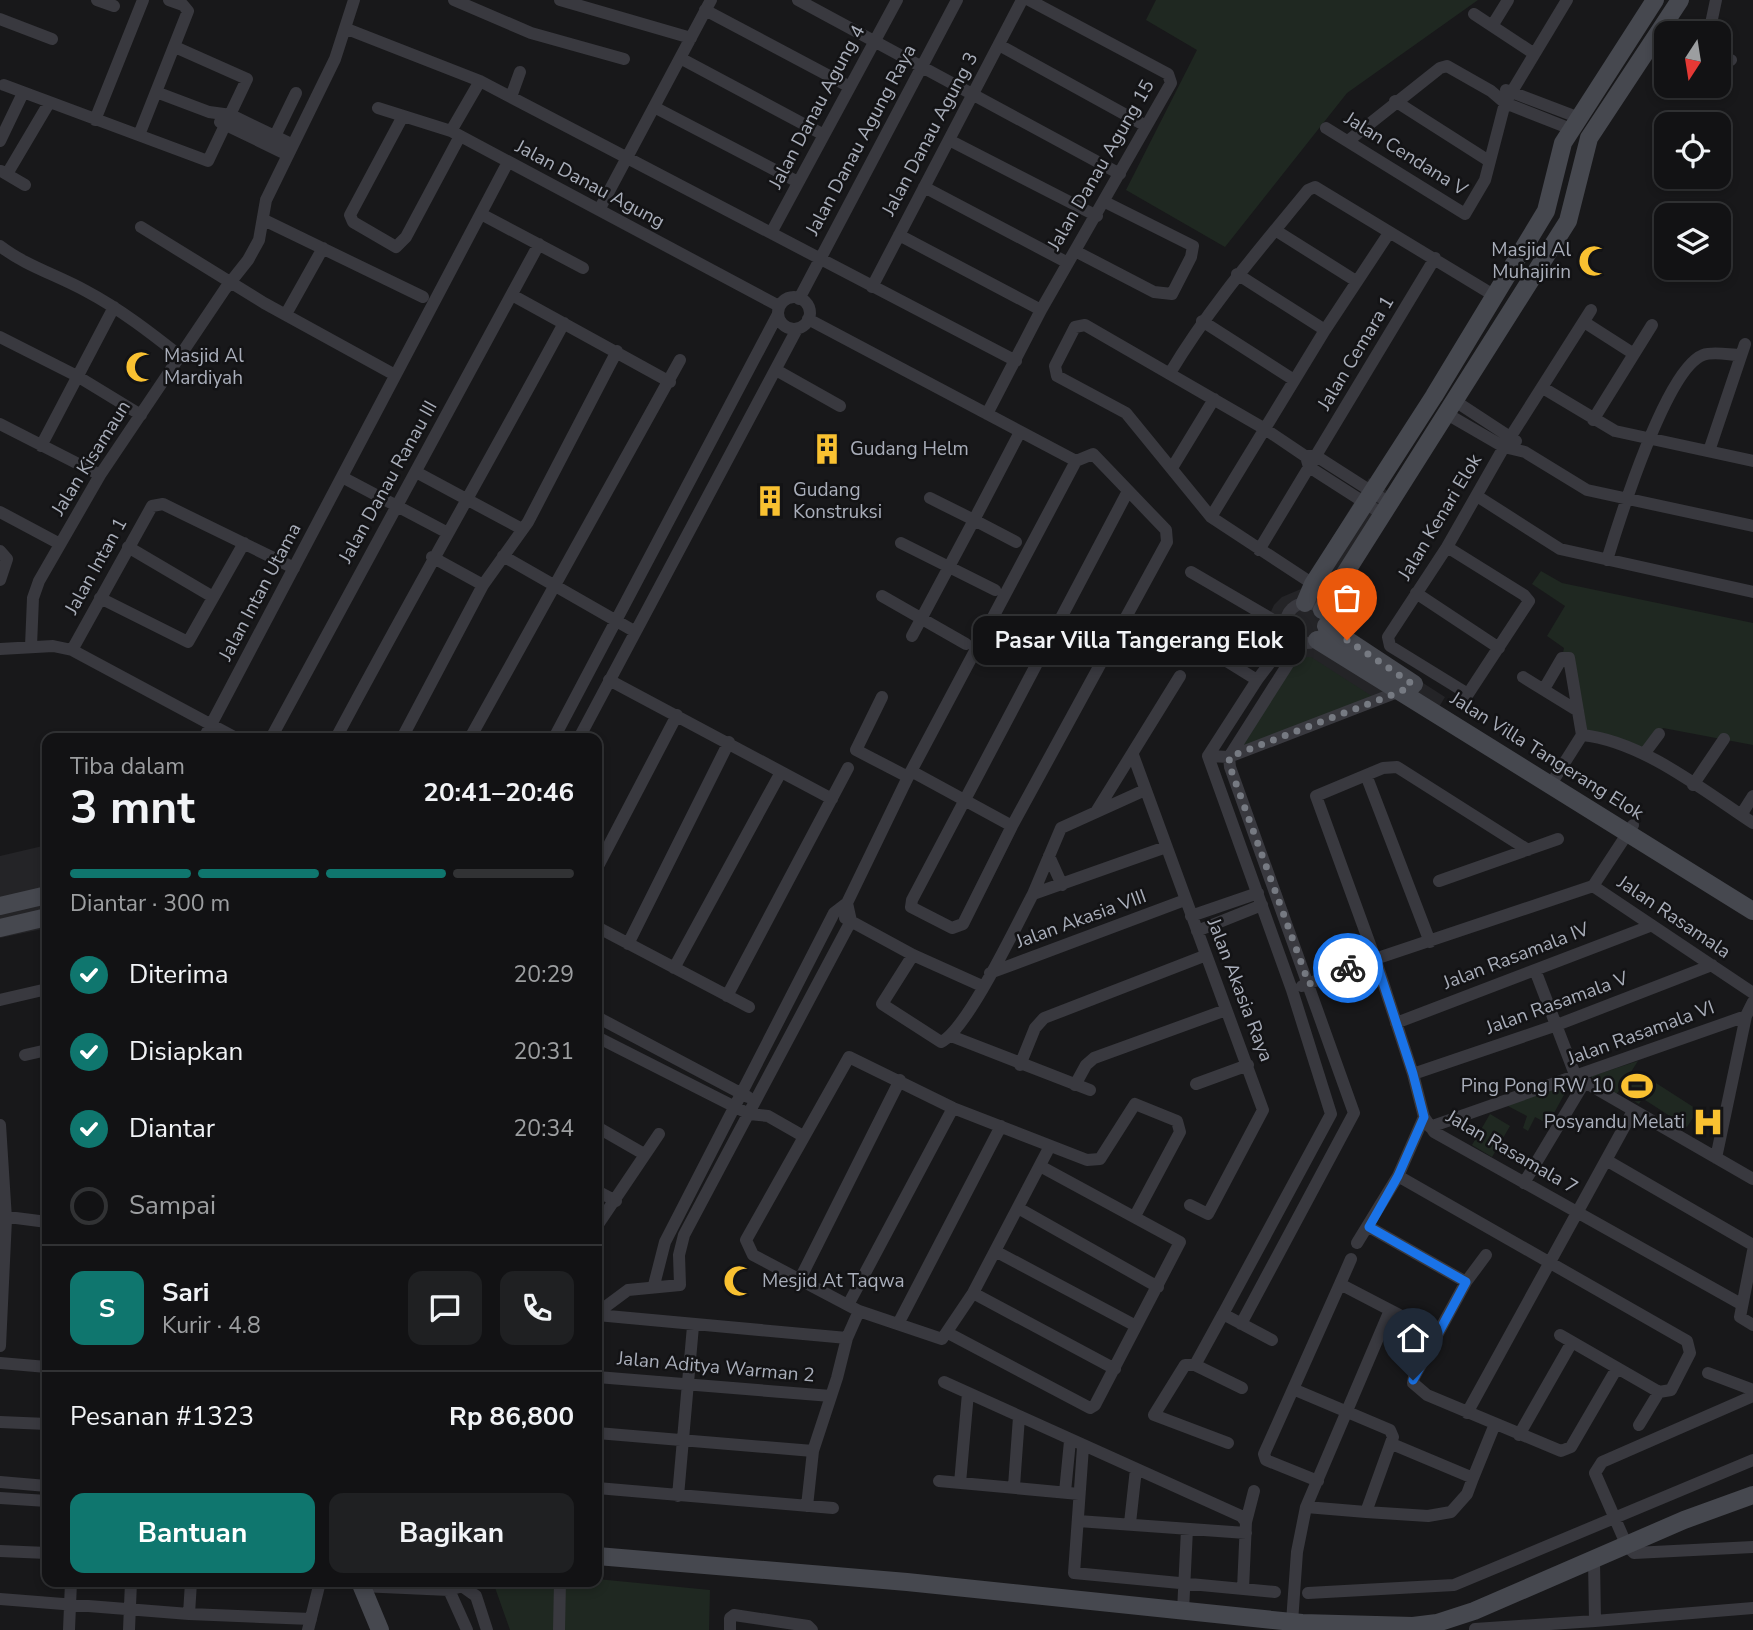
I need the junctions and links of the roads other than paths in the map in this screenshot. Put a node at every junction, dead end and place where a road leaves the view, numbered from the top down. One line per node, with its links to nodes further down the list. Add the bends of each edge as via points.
1 (97, 0): 18 (street)
2 (143, 0): 54 (street)
3 (169, 0): 32 (street, via 188,11)
4 (354, 0): 24 (street, Jalan Kisamaun)
5 (454, 0): 35 (street, via 523,30)
6 (560, 0): 26 (street)
7 (798, 0): 28 (street)
8 (897, 0): 28 (street, Jalan Danau Agung 4)
9 (957, 0): 36 (street, Jalan Danau Agung Raya)
10 (1022, 0): 30 (street, Jalan Danau Agung 3)
11 (1029, 0): 57 (street, Jalan Danau Agung 15, via 1168,74 1170,88)
12 (1508, 0): 23 (street)
13 (1567, 0): 33 (street)
14 (1655, 0): 25 (street)
15 (1680, 0): 21 (street)
16 (1716, 0): 22 (street)
17 (708, 5): 26 (street); 40 (street)
18 (114, 6)
19 (1474, 14): 23 (street)
20 (0, 19): 27 (street)
21 (1668, 21)
22 (1712, 21)
23 (1492, 26): 33 (street)
24 (347, 29): 38 (street); 66 (street, Jalan Kisamaun)
25 (1636, 29): 29 (street); 56 (street)
26 (691, 38): 34 (street)
27 (52, 39)
28 (875, 40): 36 (street); 40 (street, Jalan Danau Agung 4)
29 (1654, 44)
30 (999, 45): 46 (street, Jalan Danau Agung 3); 57 (street)
31 (1654, 46): 81 (street, via 1589,138)
32 (175, 47): 43 (street); 55 (street, via 247,79)
33 (1533, 53): 42 (street)
34 (680, 58): 51 (street); 61 (street)
35 (624, 59)
36 (922, 65): 46 (street); 92 (street, Jalan Danau Agung Raya)
37 (520, 72): 47 (street)
38 (480, 81): 47 (street); 59 (street)
39 (4, 85): 44 (street)
40 (850, 87): 61 (street, Jalan Danau Agung 4)
41 (1491, 90): 42 (street); 48 (street, via 1447,66); 50 (street)
42 (1512, 90): 50 (street); 56 (street)
43 (156, 92): 55 (street); 60 (street)
44 (23, 93): 49 (street); 64 (street)
45 (296, 93): 62 (street)
46 (974, 93): 63 (street, Jalan Danau Agung 3); 71 (street)
47 (511, 97): 67 (street)
48 (1395, 101): 65 (street); 68 (street)
49 (49, 103): 54 (street); 70 (street)
50 (1505, 103): 56 (street); 68 (street)
51 (654, 107): 67 (street); 72 (street)
52 (378, 108): 53 (street, Jalan Danau Agung)
53 (403, 116): 59 (street, Jalan Danau Agung); 59 (street, via 350,215 353,222 396,247 406,237)
54 (95, 120): 60 (street)
55 (228, 120): 60 (street, via 208,161); 62 (street); 66 (street)
56 (1574, 123): 77 (street, via 1563,143)
57 (1146, 126): 71 (street, Jalan Danau Agung 15)
58 (1326, 128): 65 (street, Jalan Cendana V)
59 (455, 133): 69 (street, Jalan Danau Agung)
60 (139, 135)
61 (824, 135): 72 (street, Jalan Danau Agung 4)
62 (275, 136): 66 (street)
63 (949, 140): 74 (street, Jalan Danau Agung 3); 79 (street)
64 (0, 141)
65 (1348, 141): 68 (street, Jalan Cendana V, via 1465,214 1482,187)
66 (288, 149): 80 (street, Jalan Kisamaun, via 266,200)
67 (627, 158): 76 (street); 84 (street)
68 (1489, 161)
69 (508, 162): 76 (street, Jalan Danau Agung); 78 (street, Jalan Intan Utama)
70 (4, 173): 73 (street)
71 (1120, 174): 75 (street, Jalan Danau Agung 15)
72 (798, 182): 84 (street, Jalan Danau Agung 4)
73 (25, 185)
74 (924, 187): 86 (street, Jalan Danau Agung 3); 93 (street)
75 (1105, 202): 79 (street, Jalan Danau Agung 15); 90 (street, via 1193,246 1172,294 1154,292)
76 (600, 210): 104 (street, Jalan Danau Agung)
77 (1546, 211): 81 (street); 100 (street)
78 (481, 214): 87 (street); 123 (street, Jalan Intan Utama)
79 (1097, 216): 90 (street, Jalan Danau Agung 15)
80 (264, 220): 89 (street); 97 (street, Jalan Kisamaun, via 259,240)
81 (1568, 221): 131 (street)
82 (141, 227): 97 (street)
83 (1275, 230): 85 (street, via 1315,187); 95 (street); 96 (street)
84 (771, 233): 92 (street)
85 (1389, 233): 91 (street); 96 (street)
86 (899, 235): 98 (street, Jalan Danau Agung 3); 105 (street)
87 (539, 244): 94 (street); 99 (street, Jalan Danau Ranau III)
88 (0, 246): 103 (street, via 19,261)
89 (323, 248): 101 (street); 107 (street)
90 (1076, 251): 93 (street, Jalan Danau Agung 15)
91 (1435, 258): 100 (street); 144 (street, Jalan Cemara 1)
92 (820, 259): 98 (street); 102 (street, Jalan Danau Agung Raya)
93 (1068, 262): 105 (street, Jalan Danau Agung 15)
94 (583, 268)
95 (1237, 274): 109 (street); 114 (street)
96 (1356, 281): 114 (street)
97 (230, 283): 107 (street); 118 (street, Jalan Kisamaun)
98 (872, 286): 120 (street)
99 (512, 295): 111 (street); 148 (street, Jalan Danau Ranau III)
100 (1495, 296): 128 (street)
101 (423, 297)
102 (799, 299): 104 (street, via 788,299); 108 (street, via 809,309)
103 (114, 307): 118 (street); 124 (street)
104 (779, 310): 113 (street, via 784,326); 190 (street)
105 (1041, 310): 120 (street, Jalan Danau Agung 15)
106 (1591, 310): 110 (street, Jalan Kenari Elok)
107 (286, 314): 123 (street)
108 (808, 319): 113 (street); 132 (street)
109 (1202, 321): 122 (street); 125 (street)
110 (1584, 322): 117 (street); 127 (street, Jalan Kenari Elok)
111 (564, 323): 116 (street); 155 (street)
112 (1653, 325): 117 (street)
113 (797, 328): 121 (street)
114 (1325, 330): 125 (street)
115 (0, 337): 124 (street)
116 (617, 351): 126 (street); 163 (street)
117 (1634, 354): 134 (street)
118 (180, 356): 133 (street, Jalan Kisamaun)
119 (680, 360): 126 (street)
120 (1016, 361): 132 (street, Jalan Danau Agung 15)
121 (776, 370): 130 (street); 193 (street)
122 (1170, 373): 129 (street); 147 (street, via 1085,325 1075,327 1054,369 1057,376 1126,413)
123 (395, 375): 150 (street, Jalan Intan Utama)
124 (77, 376): 133 (street); 140 (street)
125 (1294, 380): 136 (street)
126 (670, 382): 182 (street)
127 (1543, 388): 134 (street); 138 (street, Jalan Kenari Elok)
128 (1434, 396): 131 (street); 156 (street)
129 (1214, 399): 136 (street); 147 (street)
130 (840, 406)
131 (1451, 407): 138 (street); 141 (street); 158 (street)
132 (987, 414): 137 (street)
133 (141, 415): 149 (street, Jalan Kisamaun)
134 (1593, 420): 139 (street)
135 (0, 424): 140 (street)
136 (1265, 429): 144 (street); 160 (street)
137 (1020, 432): 145 (street); 161 (street)
138 (1511, 435): 141 (street, Jalan Kenari Elok); 143 (street)
139 (1648, 439): 142 (street); 142 (street, via 1691,365 1704,354 1743,349); 154 (street)
140 (41, 446): 149 (street)
141 (1504, 447): 143 (street); 152 (street, Jalan Kenari Elok)
142 (1709, 450): 146 (street)
143 (1525, 452): 154 (street, via 1587,490)
144 (1310, 460): 156 (street); 171 (street, Jalan Cemara 1)
145 (1076, 461): 151 (street, via 1098,455); 228 (street)
146 (1753, 461)
147 (1172, 468): 160 (street)
148 (416, 472): 155 (street); 157 (street, Jalan Danau Ranau III)
149 (100, 475): 168 (street, Jalan Kisamaun)
150 (342, 477): 157 (street); 177 (street, Jalan Intan Utama)
151 (1128, 491): 235 (street); 239 (street, via 1166,530 1167,542)
152 (1477, 496): 170 (street, Jalan Kenari Elok); 175 (street, via 1560,549)
153 (930, 498): 161 (street)
154 (1626, 498): 162 (street); 175 (street)
155 (468, 499): 163 (street); 164 (street)
156 (1369, 499): 158 (street); 180 (street)
157 (396, 504): 164 (street); 212 (street, Jalan Danau Ranau III)
158 (1387, 510): 192 (street)
159 (0, 512): 168 (street)
160 (1211, 517): 171 (street)
161 (974, 520): 165 (street); 176 (street)
162 (1753, 526)
163 (522, 529): 173 (street)
164 (446, 532): 174 (street)
165 (1016, 542)
166 (244, 543): 169 (street, Jalan Intan 1, via 157,504); 177 (street); 187 (street)
167 (901, 543): 176 (street)
168 (60, 544): 196 (street, Jalan Kisamaun, via 33,598)
169 (128, 547): 187 (street); 188 (street, Jalan Intan 1)
170 (1447, 547): 185 (street, Jalan Kenari Elok); 197 (street, via 1529,601)
171 (1259, 550): 180 (street)
172 (0, 551): 179 (street, via 7,559)
173 (503, 556): 181 (street); 182 (street)
174 (432, 557): 181 (street); 213 (street)
175 (1607, 560): 184 (street)
176 (947, 567): 183 (street); 189 (street)
177 (294, 568): 209 (street, Jalan Intan Utama)
178 (1191, 572): 192 (street)
179 (0, 580)
180 (1313, 584): 192 (street)
181 (483, 585): 214 (street)
182 (554, 585): 190 (street); 215 (street)
183 (995, 590)
184 (1753, 592)
185 (1416, 593): 197 (street); 197 (street, Jalan Kenari Elok, via 1388,642 1468,694)
186 (882, 596): 189 (street)
187 (214, 597): 188 (street, via 191,640 185,642)
188 (100, 598): 199 (street, Jalan Intan 1)
189 (922, 618): 194 (street); 195 (street)
190 (616, 619): 193 (street); 216 (street)
191 (1167, 624): 203 (street)
192 (1307, 626): 203 (street); 204 (street, Jalan Villa Tangerang Elok); 225 (street)
193 (634, 631): 202 (street)
194 (912, 636)
195 (966, 644)
196 (31, 646): 198 (street); 199 (street)
197 (1499, 648)
198 (0, 649)
199 (72, 650): 209 (street)
200 (1180, 677): 223 (street)
201 (1523, 677): 205 (street)
202 (609, 680): 208 (street); 217 (street)
203 (1257, 680): 224 (street)
204 (1407, 687): 225 (street); 230 (street, Jalan Villa Tangerang Elok)
205 (1544, 689): 207 (street); 207 (street, via 1562,658 1569,658)
206 (882, 697): 228 (street, via 856,750)
207 (1578, 711): 219 (street)
208 (677, 715): 221 (street); 245 (street)
209 (211, 726): 210 (street, Jalan Intan Utama); 211 (street)
210 (207, 733)
211 (226, 733)
212 (274, 733)
213 (339, 733)
214 (405, 733)
215 (473, 733)
216 (557, 733)
217 (582, 733)
218 (1659, 734): 222 (street)
219 (1582, 735): 222 (street, via 1621,742); 230 (street)
220 (1724, 739): 231 (street)
221 (729, 742): 227 (street); 265 (street)
222 (1644, 754): 231 (street)
223 (1133, 755): 232 (street, Jalan Akasia Raya); 236 (street)
224 (1208, 756): 225 (street); 251 (street)
225 (1229, 757): 273 (street)
226 (848, 768): 234 (street)
227 (781, 772): 234 (street); 270 (street)
228 (910, 774): 235 (street); 253 (street)
229 (1366, 775): 243 (street, via 1389,767 1407,771); 264 (street); 268 (street, via 1316,796)
230 (1553, 781): 240 (street, Jalan Villa Tangerang Elok)
231 (1693, 785): 237 (street)
232 (1145, 790): 236 (street); 242 (street, Jalan Akasia Raya)
233 (1753, 796): 237 (street)
234 (832, 799): 278 (street)
235 (965, 800): 239 (street); 239 (street, via 912,900 914,911 952,928 963,924)
236 (1097, 812): 244 (street, via 1061,828)
237 (1741, 815): 238 (street)
238 (1753, 823)
239 (1012, 827)
240 (1631, 829): 248 (street, Jalan Rasamala); 254 (street, Jalan Villa Tangerang Elok)
241 (1558, 839): 243 (street)
242 (1166, 847): 247 (street); 252 (street, Jalan Akasia Raya)
243 (1528, 850): 246 (street)
244 (1049, 856): 247 (street); 249 (street)
245 (602, 858)
246 (1439, 881)
247 (1062, 885): 249 (street)
248 (1593, 886): 260 (street, Jalan Rasamala); 264 (street)
249 (1032, 894): 272 (street)
250 (42, 896): 255 (street)
251 (1260, 899): 257 (street); 263 (street); 276 (street)
252 (1185, 900): 257 (street, Jalan Akasia Raya); 272 (street, Jalan Akasia VIII)
253 (847, 903): 256 (street); 259 (street)
254 (1752, 904)
255 (0, 906)
256 (834, 913): 259 (street); 299 (street)
257 (1191, 916): 263 (street, Jalan Akasia Raya)
258 (42, 918): 261 (street)
259 (851, 921): 266 (street); 301 (street)
260 (1650, 926): 269 (street, Jalan Rasamala); 271 (street, Jalan Rasamala IV)
261 (0, 928)
262 (602, 930): 265 (street)
263 (1197, 931): 267 (street, Jalan Akasia Raya)
264 (1430, 942): 268 (street)
265 (628, 944): 270 (street)
266 (913, 955): 274 (street); 287 (street, via 882,1004 936,1040)
267 (1204, 956): 282 (street, Jalan Akasia Raya); 291 (street, via 1044,1017)
268 (1376, 961): 273 (street); 285 (street)
269 (1712, 965): 277 (street, Jalan Rasamala); 286 (street, Jalan Rasamala V)
270 (674, 968): 278 (street)
271 (1535, 970): 285 (street, Jalan Rasamala IV); 286 (street)
272 (990, 973): 274 (street)
273 (1309, 984): 276 (street); 304 (street)
274 (982, 986): 287 (street)
275 (42, 990): 279 (street)
276 (1292, 990): 305 (street)
277 (1753, 992)
278 (727, 996): 281 (street)
279 (0, 1000)
280 (1753, 1002): 283 (street)
281 (748, 1007)
282 (1226, 1010): 292 (street, Jalan Akasia Raya); 297 (street, via 1094,1058)
283 (1746, 1016): 295 (street, Jalan Rasamala VI); 314 (street)
284 (602, 1020): 299 (street)
285 (1396, 1023): 293 (street)
286 (1557, 1024): 293 (street, Jalan Rasamala V); 295 (street)
287 (951, 1036): 291 (street)
288 (602, 1040): 300 (street)
289 (42, 1051): 290 (street)
290 (25, 1055)
291 (1020, 1065): 297 (street)
292 (1248, 1065): 296 (street); 322 (street, Jalan Akasia Raya, via 1262,1115 1208,1214)
293 (1413, 1074): 306 (street)
294 (900, 1080): 302 (street); 311 (street, via 846,1058); 337 (street)
295 (1580, 1080): 303 (street); 306 (street, Jalan Rasamala VI); 319 (street)
296 (1196, 1084)
297 (1075, 1085): 298 (street)
298 (1090, 1090)
299 (744, 1093): 300 (street); 301 (street)
300 (736, 1107): 301 (street); 340 (street, via 665,1242)
301 (753, 1108): 311 (street); 340 (street, via 684,1235 680,1285)
302 (953, 1108): 308 (street); 344 (street)
303 (1633, 1111): 314 (street); 315 (street)
304 (1354, 1113): 305 (street); 351 (street)
305 (1331, 1114): 347 (street)
306 (1427, 1122): 317 (street); 319 (street, Jalan Rasamala 7, via 1434,1132)
307 (0, 1125): 326 (street)
308 (1001, 1126): 312 (street); 350 (street)
309 (602, 1130): 313 (street)
310 (659, 1134): 313 (street)
311 (803, 1136): 337 (street, via 746,1240 753,1255)
312 (1050, 1146): 316 (street); 325 (street, via 1087,1160 1100,1159 1135,1104 1177,1121 1180,1132)
313 (644, 1154): 321 (street)
314 (1716, 1158): 318 (street)
315 (1606, 1160): 324 (street); 331 (street)
316 (1040, 1166): 323 (street); 325 (street)
317 (1398, 1176): 329 (street); 336 (street)
318 (1753, 1179)
319 (1524, 1183): 324 (street, Jalan Rasamala 7)
320 (602, 1194): 321 (street)
321 (616, 1201): 327 (street)
322 (1190, 1205)
323 (1018, 1208): 332 (street); 341 (street)
324 (1576, 1211): 336 (street); 343 (street, Jalan Rasamala 7)
325 (1135, 1216): 341 (street, via 1180,1242)
326 (3, 1218): 328 (street); 358 (street)
327 (602, 1219)
328 (42, 1222)
329 (1369, 1227): 330 (street); 338 (street)
330 (1357, 1242)
331 (1753, 1245)
332 (995, 1251): 342 (street); 354 (street)
333 (1753, 1251): 343 (street)
334 (1486, 1255): 338 (street)
335 (1351, 1259): 339 (street)
336 (1550, 1264): 371 (street, via 1688,1341 1687,1362 1671,1390); 375 (street)
337 (800, 1279): 344 (street)
338 (1466, 1282): 375 (street, via 1413,1383 1427,1395)
339 (1340, 1284): 346 (street); 369 (street)
340 (654, 1285): 345 (street, via 628,1290)
341 (1158, 1287): 354 (street)
342 (973, 1293): 355 (street); 363 (street)
343 (1741, 1304): 352 (street, via 1740,1317)
344 (854, 1308): 350 (street); 356 (street)
345 (602, 1310)
346 (1390, 1310): 349 (street); 376 (street)
347 (1223, 1314): 351 (street); 360 (street)
348 (602, 1315): 353 (street)
349 (1413, 1322)
350 (898, 1324): 355 (street, via 939,1339)
351 (1241, 1324): 357 (street)
352 (1753, 1325)
353 (693, 1326): 356 (street); 367 (street)
354 (1136, 1326): 363 (street)
355 (948, 1333): 363 (street, via 1090,1408)
356 (847, 1338): 373 (street)
357 (1272, 1340)
358 (0, 1346)
359 (0, 1363): 361 (street)
360 (1195, 1365): 368 (street); 386 (street, via 1181,1368 1154,1415)
361 (42, 1367)
362 (1617, 1368): 371 (street); 383 (street, via 1567,1450 1553,1450); 383 (street, via 1566,1339)
363 (1115, 1369)
364 (1708, 1373): 370 (street)
365 (602, 1377): 367 (street, Jalan Aditya Warman 2)
366 (944, 1382): 372 (street)
367 (688, 1384): 373 (street, Jalan Aditya Warman 2); 384 (street)
368 (1242, 1388)
369 (1293, 1388): 376 (street); 394 (street, via 1258,1454)
370 (1753, 1390)
371 (1659, 1392): 381 (street)
372 (968, 1393): 377 (street); 396 (street)
373 (831, 1396): 389 (street)
374 (1753, 1396): 411 (street, via 1602,1462 1595,1472)
375 (1467, 1413): 380 (street)
376 (1347, 1414): 387 (street, via 1390,1430); 394 (street)
377 (1019, 1417): 385 (street); 398 (street)
378 (0, 1422): 379 (street)
379 (42, 1424)
380 (1495, 1424): 383 (street); 392 (street)
381 (1639, 1425)
382 (602, 1433): 384 (street)
383 (1519, 1435)
384 (683, 1440): 389 (street); 404 (street)
385 (1070, 1441): 388 (street); 401 (street)
386 (1228, 1443)
387 (1392, 1444): 392 (street); 410 (street)
388 (1083, 1447): 391 (street); 402 (street)
389 (813, 1451): 407 (street)
390 (1753, 1460): 411 (street)
391 (1136, 1469): 413 (street); 414 (street, via 1241,1516)
392 (1473, 1478): 410 (street, via 1451,1513 1428,1517)
393 (939, 1481): 396 (street)
394 (1318, 1481): 408 (street)
395 (0, 1482): 397 (street)
396 (960, 1483): 398 (street)
397 (42, 1486)
398 (1014, 1486): 401 (street)
399 (602, 1488): 404 (street)
400 (1254, 1491): 414 (street)
401 (1065, 1492): 402 (street)
402 (1079, 1494): 412 (street)
403 (1753, 1495): 416 (street)
404 (678, 1496): 407 (street)
405 (0, 1498): 406 (street)
406 (42, 1501)
407 (807, 1506): 409 (street)
408 (1306, 1507): 410 (street); 444 (street, via 1293,1598)
409 (834, 1508)
410 (1366, 1512)
411 (1615, 1519): 416 (street); 435 (street, via 1454,1585)
412 (1078, 1521): 413 (street); 422 (street, via 1073,1569 1077,1575)
413 (1130, 1523): 415 (street)
414 (1246, 1528): 415 (street); 432 (street)
415 (1187, 1529): 422 (street)
416 (1630, 1547): 417 (street); 421 (street)
417 (1753, 1547)
418 (0, 1551): 419 (street)
419 (42, 1553)
420 (602, 1556): 440 (street)
421 (1594, 1560): 443 (street); 445 (street)
422 (1183, 1586): 432 (street); 440 (street)
423 (70, 1587): 437 (street)
424 (131, 1587): 439 (street)
425 (191, 1587): 441 (street)
426 (319, 1587): 446 (street)
427 (362, 1587): 451 (street)
428 (405, 1587): 433 (street)
429 (459, 1587): 433 (street)
430 (464, 1587): 453 (street, via 471,1590)
431 (559, 1587): 454 (street)
432 (1243, 1589): 434 (street)
433 (449, 1590): 452 (street)
434 (1275, 1592)
435 (1308, 1593)
436 (0, 1600): 437 (street)
437 (69, 1602): 439 (street); 448 (street)
438 (1753, 1608): 447 (street)
439 (130, 1609): 441 (street); 449 (street)
440 (1182, 1609): 444 (street)
441 (189, 1614): 442 (street)
442 (218, 1616): 446 (street); 450 (street)
443 (1595, 1621): 445 (street); 447 (street)
444 (1297, 1623): 445 (street)
445 (1474, 1623)
446 (309, 1624)
447 (1628, 1624)
448 (69, 1630)
449 (129, 1630)
450 (217, 1630)
451 (380, 1630)
452 (467, 1630)
453 (487, 1630)
454 (559, 1630)
455 (730, 1630): 456 (street, via 734,1615)
456 (812, 1630)

